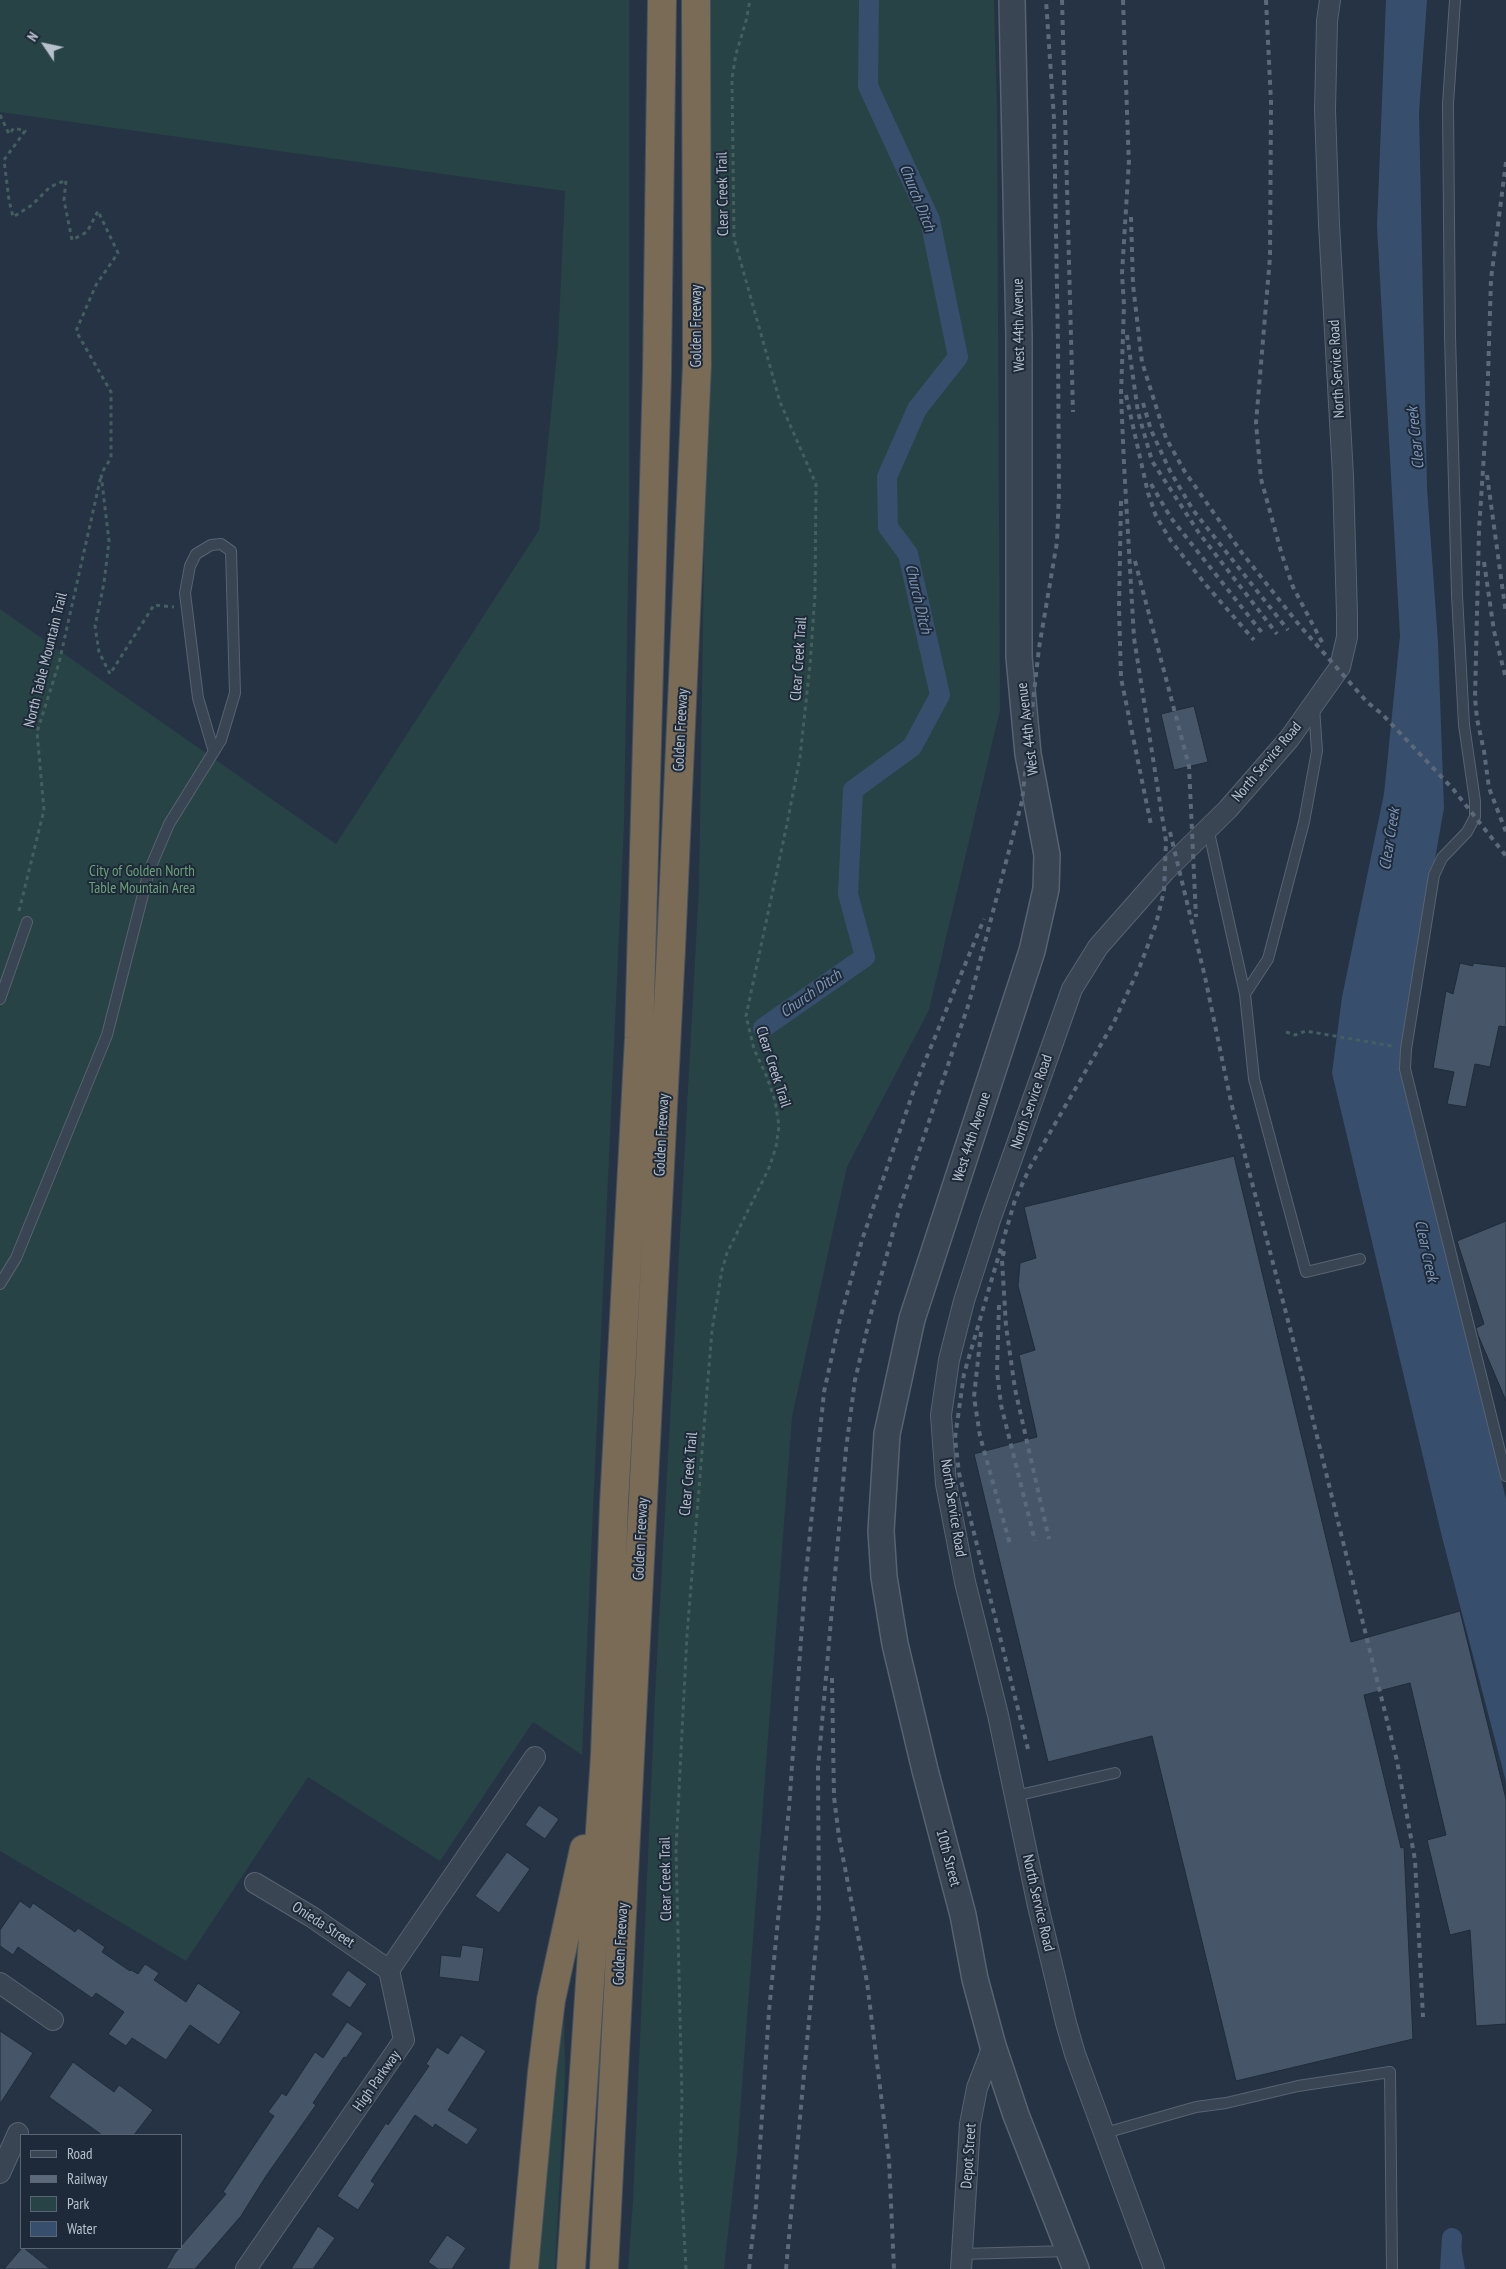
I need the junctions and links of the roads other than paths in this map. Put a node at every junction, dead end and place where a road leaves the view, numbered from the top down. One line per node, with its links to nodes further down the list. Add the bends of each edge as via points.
1 (662, 0): 16 (highway, Golden Freeway, via 657,372 639,1038 614,1504)
2 (696, 0): 33 (highway, Golden Freeway, via 698,365)
3 (1012, 0): 14 (street, West 44th Avenue, via 1019,336 1019,656 1028,754 1047,854 1046,889 1032,951 912,1319)
4 (1330, 0): 6 (street, North Service Road, via 1325,120 1343,476 1347,637 1340,667)
5 (1455, 0): 15 (lane, via 1448,104 1456,595 1464,726 1475,817 1467,832 1442,858 1434,875 1405,1069)
6 (1314, 706): 8 (street, North Service Road, via 1289,739); 10 (lane, via 1317,750 1304,822 1268,959)
7 (214, 752): 7 (lane, via 221,740 235,693 231,551 221,544 211,545 196,554 190,566 185,593 198,698); 13 (lane, via 168,824 149,870 107,1035 20,1250)
8 (1208, 828): 10 (lane); 19 (street, North Service Road, via 1098,947 1072,989 990,1220 949,1360 941,1416 946,1484 965,1582)
9 (27, 922): 11 (lane)
10 (1245, 994): 12 (lane, via 1254,1079 1306,1272)
11 (0, 999)
12 (1360, 1259)
13 (0, 1284)
14 (887, 1434): 24 (street, 10th Street, via 881,1531 884,1577 895,1644)
15 (1506, 1476)
16 (605, 1755): 31 (highway, via 551,2000); 32 (highway, Golden Freeway)
17 (535, 1757): 21 (street)
18 (1115, 1773): 19 (lane)
19 (1015, 1796): 26 (street, North Service Road, via 1066,2023)
20 (255, 1882): 21 (street, Onieda Street)
21 (389, 1970): 30 (street, High Parkway, via 404,2040)
22 (0, 1983): 23 (street)
23 (53, 2020)
24 (993, 2046): 28 (street, 10th Street, via 1016,2115); 29 (street, Depot Street, via 977,2088 970,2124)
25 (18, 2133): 27 (street)
26 (1105, 2133): 34 (street, North Service Road); 35 (lane, via 1196,2107 1298,2086 1390,2072)
27 (0, 2173)
28 (1073, 2260): 29 (lane)
29 (961, 2261)
30 (246, 2269)
31 (524, 2269)
32 (572, 2269)
33 (604, 2269)
34 (1154, 2269)
35 (1392, 2269)

